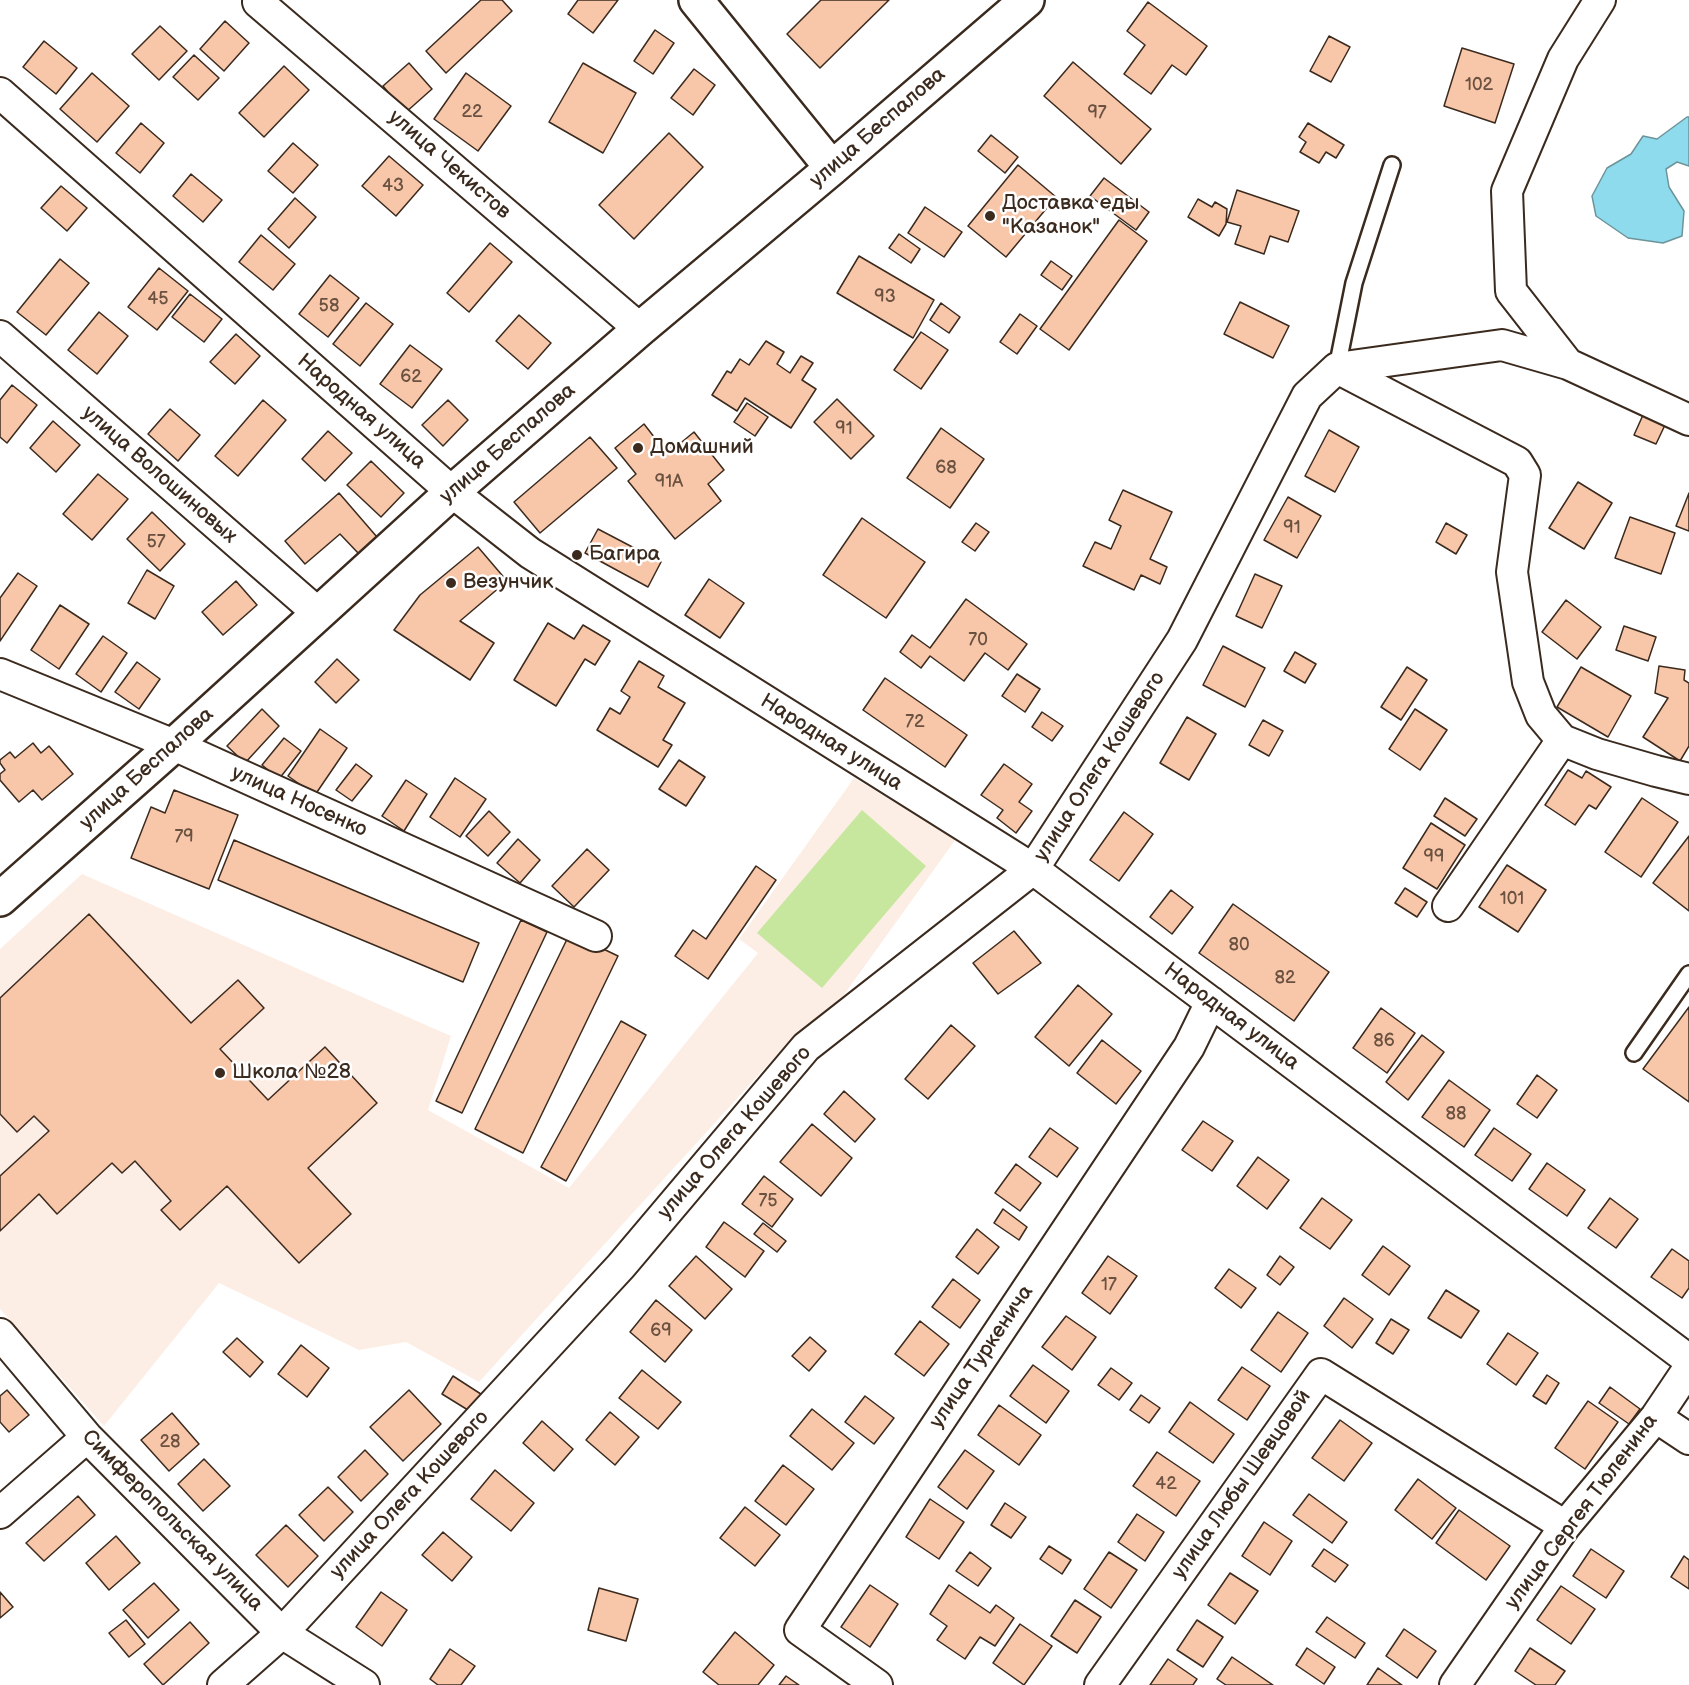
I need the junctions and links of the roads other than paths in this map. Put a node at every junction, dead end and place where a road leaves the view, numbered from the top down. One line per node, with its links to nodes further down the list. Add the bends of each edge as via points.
1 (259, 0): 8 (street, улица Чекистов)
2 (696, 0): 7 (main road)
3 (1027, 0): 7 (main road, улица Беспалова)
4 (1600, 0): 10 (street, via 1563,59 1507,191 1511,291)
5 (0, 93): 13 (street, Народная улица)
6 (1392, 165): 11 (lane, via 1354,283)
7 (832, 168): 8 (main road, улица Беспалова)
8 (640, 329): 13 (main road, улица Беспалова)
9 (0, 336): 14 (street, улица Волошиновых)
10 (1568, 364): 11 (street, via 1502,345); 12 (street)
11 (1338, 368): 16 (street, via 1517,462 1525,475 1512,572 1528,682 1541,715); 19 (street, улица Олега Кошевого, via 1307,396 1182,640)
12 (1689, 420)
13 (452, 492): 14 (main road, улица Беспалова); 19 (street, Народная улица, via 530,553)
14 (319, 614): 17 (main road, улица Беспалова)
15 (0, 674): 17 (street, улица Носенко)
16 (1562, 740): 18 (street, via 1607,757); 21 (street)
17 (174, 745): 20 (main road, улица Беспалова); 22 (street, улица Носенко)
18 (1689, 779)
19 (1033, 870): 24 (street, Народная улица); 34 (street, улица Олега Кошевого, via 806,1047 621,1266)
20 (0, 899)
21 (1448, 906)
22 (596, 936)
23 (1689, 974): 25 (lane)
24 (1211, 1002): 27 (street, Народная улица); 37 (street, улица Туркенича, via 1189,1047 800,1630)
25 (1634, 1053)
26 (0, 1334): 30 (street, Симферопольская улица)
27 (1689, 1360)
28 (1689, 1368): 29 (street, улица Сергея Тюленина)
29 (1656, 1417): 31 (street); 33 (street, улица Сергея Тюленина)
30 (87, 1437): 32 (street); 34 (street, Симферопольская улица)
31 (1689, 1439)
32 (0, 1513)
33 (1565, 1527): 38 (street, улица Любы Шевцовой, via 1321,1374); 39 (street, улица Сергея Тюленина)
34 (282, 1633): 35 (street, улица Олега Кошевого); 36 (street, Симферопольская улица)
35 (224, 1685)
36 (364, 1685)
37 (877, 1685)
38 (1100, 1685)
39 (1455, 1685)

